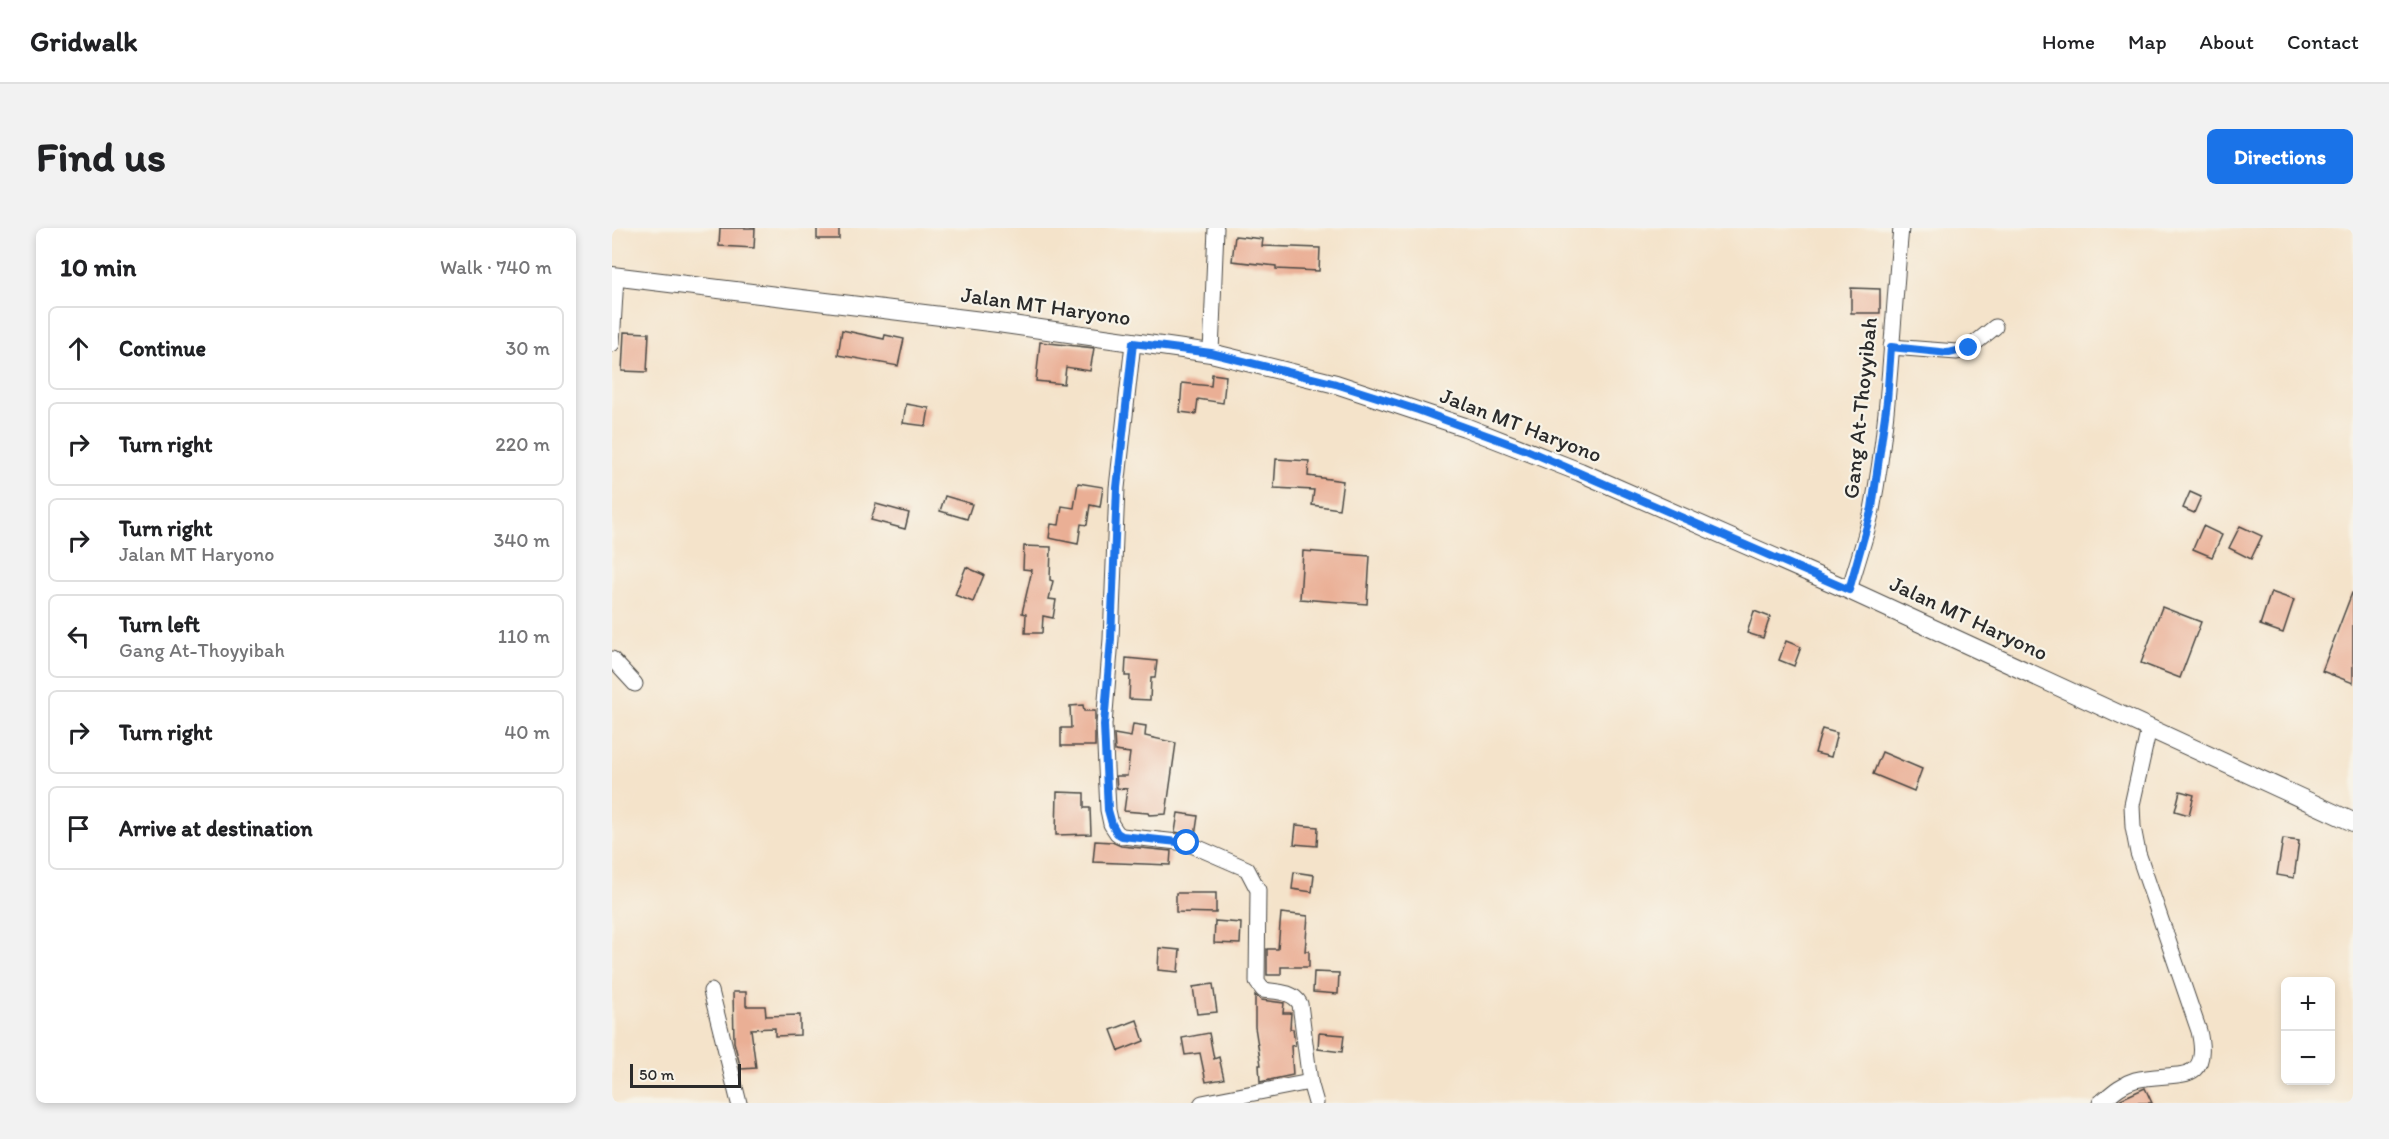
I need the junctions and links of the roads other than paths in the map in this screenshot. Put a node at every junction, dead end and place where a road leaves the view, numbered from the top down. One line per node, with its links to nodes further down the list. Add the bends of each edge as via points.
1 (1216, 228): 8 (street)
2 (1901, 228): 7 (street, Gang At-Thoyyibah)
3 (614, 277): 5 (main road, Jalan MT Haryono); 6 (street)
4 (1995, 327): 7 (street, via 1969,348 1957,352)
5 (1133, 343): 8 (main road, Jalan MT Haryono); 15 (street, via 1117,488 1104,725 1108,810 1112,824 1122,836 1187,843 1247,869 1258,890 1257,982 1263,990 1297,997)
6 (612, 344)
7 (1891, 347): 9 (street, Gang At-Thoyyibah, via 1872,508)
8 (1211, 353): 9 (main road, Jalan MT Haryono, via 1336,384 1475,431 1580,472)
9 (1849, 590): 12 (main road, Jalan MT Haryono)
10 (612, 659): 11 (street)
11 (635, 684)
12 (2149, 728): 13 (main road, Jalan MT Haryono); 19 (street, via 2132,805 2133,827 2138,853 2199,1031 2202,1058 2190,1072 2136,1080 2122,1085)
13 (2353, 822)
14 (711, 992): 16 (street)
15 (1310, 1082): 17 (street); 18 (street)
16 (739, 1103)
17 (1202, 1103)
18 (1316, 1103)
19 (2100, 1103)

